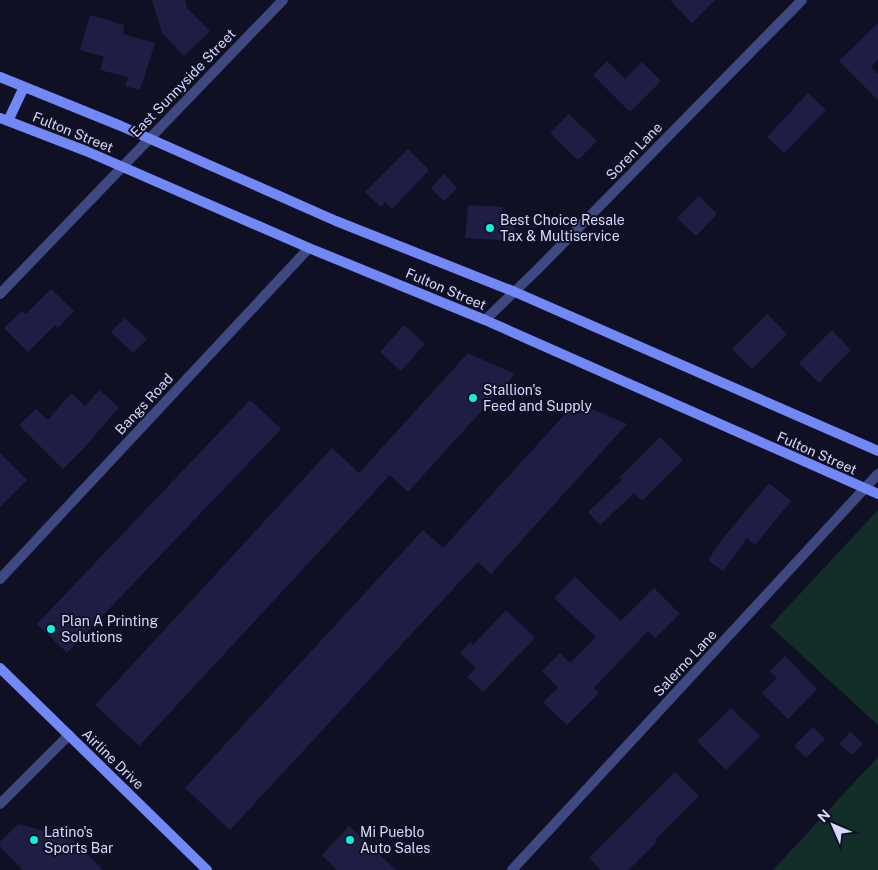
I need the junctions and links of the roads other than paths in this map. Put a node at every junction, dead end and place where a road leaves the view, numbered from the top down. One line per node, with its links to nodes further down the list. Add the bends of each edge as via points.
1 (283, 0): 6 (street, East Sunnyside Street)
2 (802, 0): 9 (street, Soren Lane)
3 (0, 77): 4 (street, Fulton Street)
4 (24, 87): 5 (street); 6 (street, Fulton Street)
5 (4, 119): 7 (street, Fulton Street)
6 (149, 139): 7 (street, East Sunnyside Street); 9 (street, Fulton Street, via 331,219)
7 (122, 166): 8 (street, Fulton Street); 10 (street, East Sunnyside Street)
8 (309, 248): 11 (street, Fulton Street); 16 (street, Bangs Road)
9 (515, 292): 11 (street, Soren Lane); 12 (street, Fulton Street)
10 (0, 294)
11 (485, 320): 14 (street, Fulton Street)
12 (878, 450)
13 (878, 474): 14 (street, Salerno Lane)
14 (863, 489): 15 (street, Fulton Street); 21 (street, Salerno Lane)
15 (878, 494)
16 (0, 579)
17 (0, 668): 18 (street, Airline Drive)
18 (69, 735): 19 (street); 20 (street, Airline Drive)
19 (0, 804)
20 (207, 870)
21 (512, 870)

